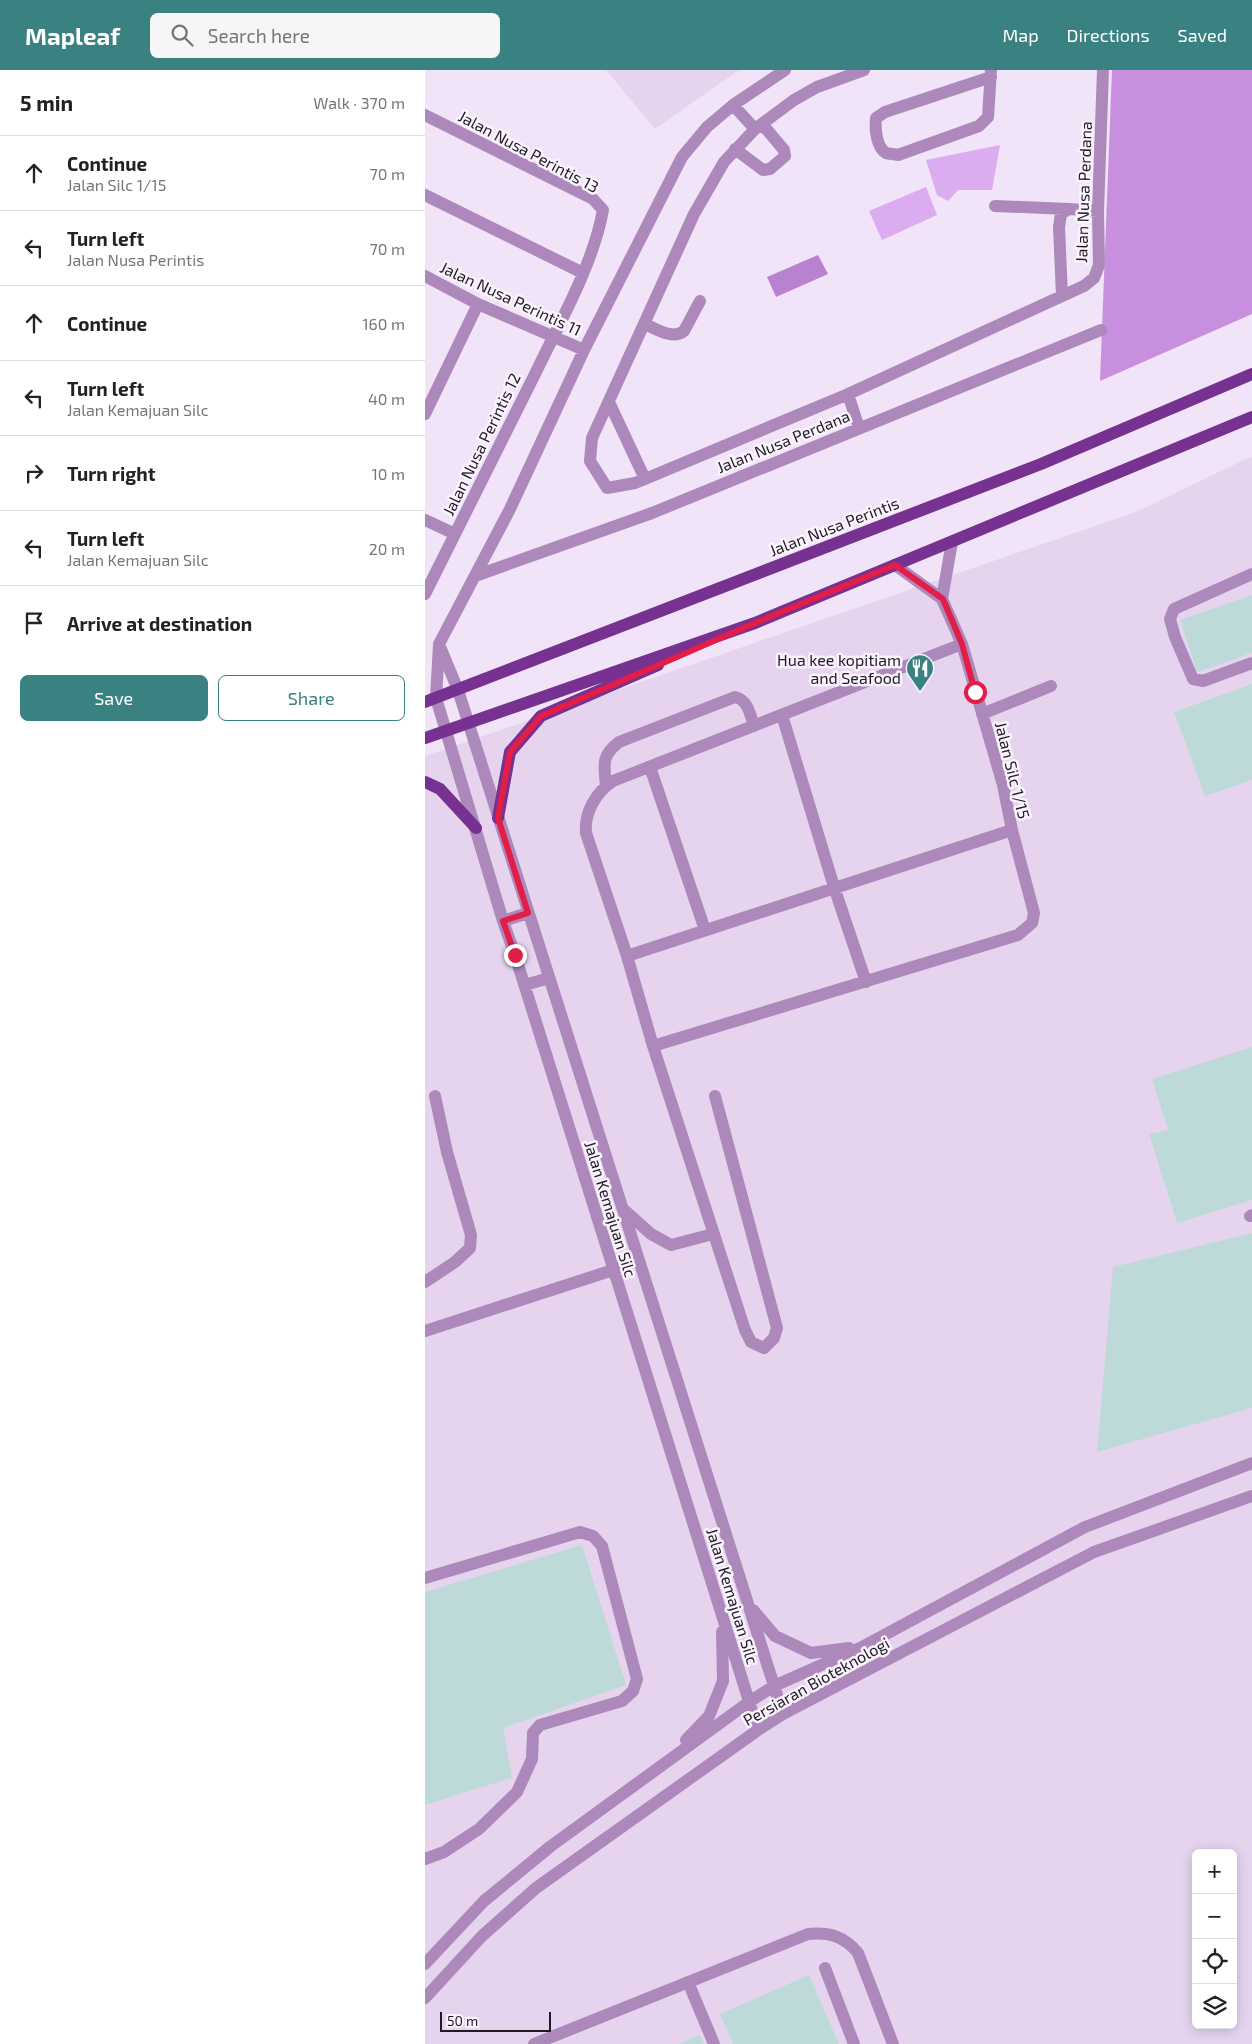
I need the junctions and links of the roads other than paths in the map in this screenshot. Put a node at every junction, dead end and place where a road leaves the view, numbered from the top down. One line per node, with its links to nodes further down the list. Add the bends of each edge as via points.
1 (785, 70): 5 (street)
2 (864, 70): 7 (street, via 817,87)
3 (1103, 70): 12 (street, Jalan Nusa Perdana)
4 (991, 73): 4 (street, via 988,117 979,126 898,155 886,153 881,148 875,128 876,118)
5 (733, 105): 7 (street); 21 (street, via 707,127 682,157)
6 (425, 115): 13 (street, Jalan Nusa Perintis 13, via 593,200 603,210)
7 (759, 127): 8 (street); 8 (street, via 784,150 785,156 770,169 763,170)
8 (735, 149): 18 (street, via 694,214)
9 (425, 195): 13 (street)
10 (995, 206): 11 (street)
11 (1069, 209): 12 (street); 15 (street, via 1061,214 1059,227)
12 (1099, 211): 15 (street, Jalan Nusa Perdana, via 1099,265 1093,278 1084,286)
13 (583, 273): 20 (street, Jalan Nusa Perintis 13)
14 (425, 276): 17 (street, Jalan Nusa Perintis 11)
15 (1062, 296): 23 (street, Jalan Nusa Perdana)
16 (700, 300): 18 (street, via 680,335 674,336)
17 (478, 304): 20 (street, Jalan Nusa Perintis 11); 25 (street)
18 (645, 324): 24 (street)
19 (1101, 330): 27 (street, Jalan Nusa Perdana)
20 (553, 336): 21 (street, Jalan Nusa Perintis 11); 30 (street, Jalan Nusa Perintis 12)
21 (584, 350): 34 (street)
22 (1252, 374): 42 (main road, Jalan Nusa Perintis, via 1041,464)
23 (848, 394): 27 (street); 28 (street, Jalan Nusa Perdana)
24 (609, 402): 28 (street); 28 (street, Jalan Nusa Perdana, via 592,438 589,461 607,488)
25 (425, 414)
26 (1252, 418): 31 (main road)
27 (859, 428): 34 (street, Jalan Nusa Perdana, via 652,513)
28 (645, 479)
29 (425, 520): 30 (street)
30 (455, 534): 35 (street, Jalan Nusa Perintis 12)
31 (952, 542): 32 (main road); 36 (street)
32 (895, 565): 36 (street); 37 (main road)
33 (1252, 574): 40 (street, via 1175,609 1169,618 1193,679 1203,681)
34 (475, 576): 38 (street)
35 (425, 594)
36 (943, 599): 39 (street, Jalan Silc 1/15)
37 (755, 623): 46 (main road); 53 (main road, via 541,716 510,752)
38 (439, 644): 42 (street, Jalan Kemajuan Silc); 43 (street, Jalan Kemajuan Silc)
39 (962, 644): 44 (street, Jalan Silc 1/15); 45 (street)
40 (1252, 663)
41 (1051, 686): 44 (street)
42 (458, 690): 43 (main road, Jalan Nusa Perintis); 46 (street, Jalan Kemajuan Silc)
43 (431, 700): 48 (street, Jalan Kemajuan Silc)
44 (982, 714): 55 (street, Jalan Silc 1/15, via 1003,784)
45 (782, 715): 47 (street); 56 (street)
46 (468, 723): 48 (main road); 53 (street, Jalan Kemajuan Silc)
47 (754, 726): 50 (street); 52 (street, via 745,702 735,698 619,742 605,758)
48 (445, 731): 49 (main road); 54 (street, Jalan Kemajuan Silc)
49 (425, 738)
50 (650, 767): 52 (street); 59 (street)
51 (425, 782): 54 (main road, via 440,789)
52 (606, 786): 60 (street, via 586,818 586,833)
53 (498, 818): 57 (street, Jalan Kemajuan Silc)
54 (476, 828): 58 (street, Jalan Kemajuan Silc)
55 (1011, 830): 56 (street); 62 (street, Jalan Silc 1/15, via 1034,912 1032,924 1018,936)
56 (834, 887): 59 (street); 62 (street)
57 (528, 913): 58 (street); 61 (street, Jalan Kemajuan Silc)
58 (503, 921): 63 (street, Jalan Kemajuan Silc)
59 (705, 930): 60 (street)
60 (627, 956): 64 (street)
61 (549, 978): 63 (street); 67 (street, Jalan Kemajuan Silc)
62 (865, 982): 64 (street)
63 (525, 985): 70 (street, Jalan Kemajuan Silc)
64 (653, 1046): 68 (street)
65 (435, 1096): 71 (street, via 471,1235 471,1248)
66 (715, 1096): 68 (street, via 777,1328 775,1338 764,1348 751,1342 745,1330)
67 (622, 1208): 68 (street, via 651,1234 671,1246); 69 (street, Jalan Kemajuan Silc)
68 (713, 1234)
69 (638, 1260): 70 (street); 76 (street, Jalan Kemajuan Silc)
70 (613, 1270): 72 (street); 77 (street, Jalan Kemajuan Silc)
71 (425, 1282)
72 (425, 1331)
73 (1252, 1463): 78 (street, Persiaran Bioteknologi, via 1085,1527)
74 (1252, 1496): 81 (street, Persiaran Bioteknologi, via 1094,1552)
75 (425, 1578): 84 (street, via 580,1532 593,1536 602,1546 637,1679 633,1691 622,1701 540,1725 533,1733 532,1759 517,1792 479,1829 444,1852)
76 (748, 1604): 78 (street, via 775,1636 811,1653); 79 (street, Jalan Kemajuan Silc)
77 (723, 1618): 80 (street, Jalan Kemajuan Silc); 83 (street, via 723,1681 709,1716)
78 (862, 1647): 79 (street, Persiaran Bioteknologi)
79 (775, 1686): 80 (street, Persiaran Bioteknologi); 81 (street, Jalan Kemajuan Silc)
80 (749, 1702): 82 (street, Jalan Kemajuan Silc); 83 (street, Persiaran Bioteknologi)
81 (783, 1714): 82 (street, Persiaran Bioteknologi)
82 (758, 1730): 88 (street, Persiaran Bioteknologi, via 536,1888 483,1936)
83 (662, 1766): 85 (street, Persiaran Bioteknologi, via 551,1846 484,1901)
84 (425, 1859)
85 (425, 1964)
86 (825, 1968): 91 (street)
87 (688, 1982): 89 (street); 90 (street); 92 (street, via 808,1934 831,1934 846,1941 858,1953)
88 (425, 1998)
89 (535, 2044)
90 (714, 2044)
91 (854, 2044)
92 (893, 2044)

